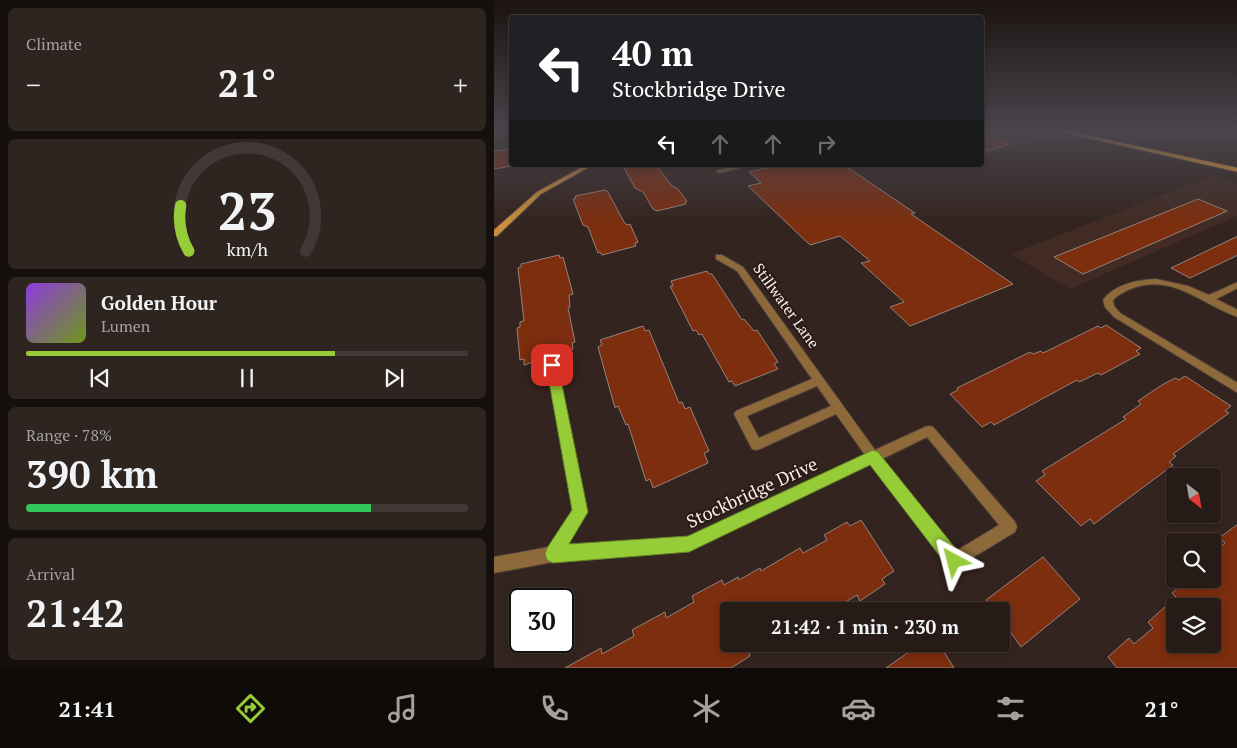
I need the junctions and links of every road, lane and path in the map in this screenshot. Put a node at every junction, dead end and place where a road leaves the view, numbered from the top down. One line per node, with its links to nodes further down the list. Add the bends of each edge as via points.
1 (1197, 161): 4 (main road)
2 (586, 167): 6 (main road, via 539,193)
3 (738, 167): 5 (street)
4 (1237, 170)
5 (719, 171)
6 (494, 234)
7 (720, 257): 12 (street, Stillwater Lane, via 740,269)
8 (1237, 284): 9 (street)
9 (1209, 299): 10 (street); 13 (street, via 1178,285 1145,281 1113,294 1108,300 1116,315)
10 (1237, 314)
11 (552, 365): 16 (street, via 580,512)
12 (820, 381): 14 (street, Stillwater Lane); 14 (street, via 740,414 756,445)
13 (1237, 389)
14 (838, 408): 15 (street, Stillwater Lane)
15 (873, 456): 15 (street, Stockbridge Drive, via 954,561 1010,527 929,432); 16 (street, Stockbridge Drive, via 689,544)
16 (553, 554): 17 (street, Stockbridge Drive)
17 (494, 565)

